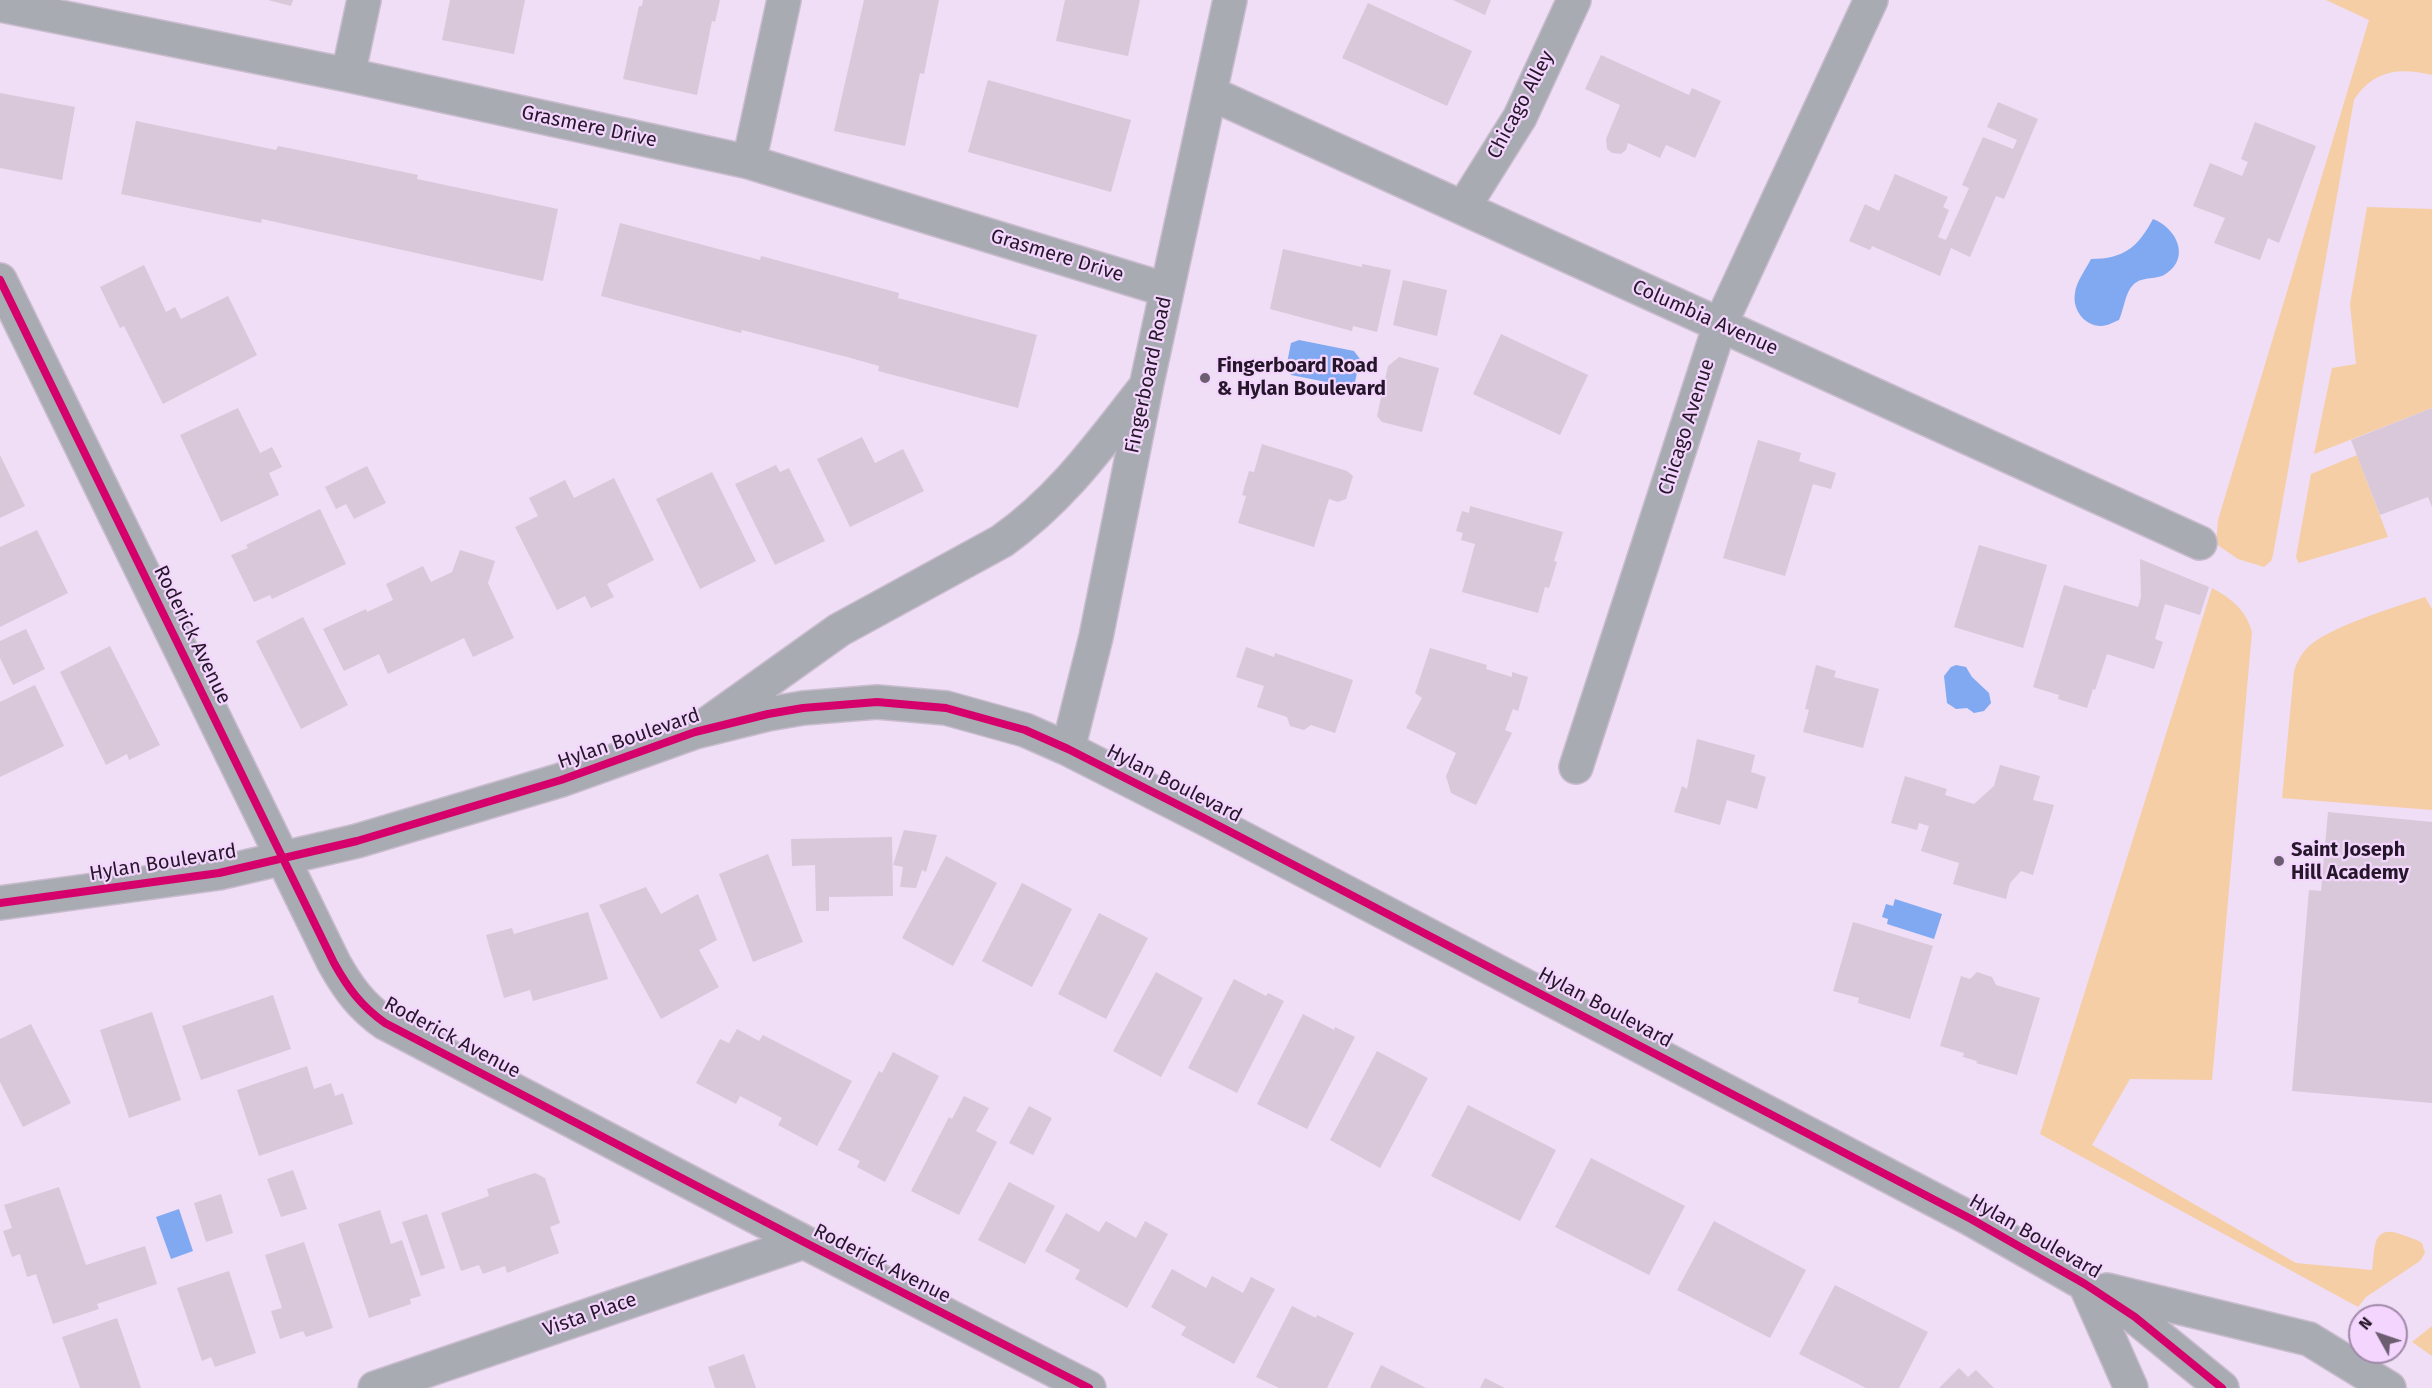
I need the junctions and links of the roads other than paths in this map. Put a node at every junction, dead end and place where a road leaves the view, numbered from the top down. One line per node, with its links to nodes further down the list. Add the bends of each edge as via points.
1 (364, 0): 7 (street)
2 (784, 0): 9 (street)
3 (1230, 0): 8 (street, Fingerboard Road)
4 (1574, 0): 10 (street, Chicago Alley, via 1520,117)
5 (1871, 0): 13 (street, Chicago Avenue)
6 (0, 5): 7 (street, Grasmere Drive)
7 (348, 75): 9 (street, Grasmere Drive)
8 (1210, 93): 10 (street, Columbia Avenue); 12 (street, Fingerboard Road)
9 (748, 162): 12 (street, Grasmere Drive)
10 (1462, 208): 13 (street, Columbia Avenue)
11 (0, 280): 19 (street, Roderick Avenue)
12 (1167, 290): 14 (street, Fingerboard Road)
13 (1720, 325): 15 (street, Columbia Avenue); 18 (street, Chicago Avenue)
14 (1146, 387): 16 (street, via 1069,483 1025,524 1002,541 839,630); 17 (street, Fingerboard Road, via 1096,637)
15 (2200, 543)
16 (695, 732): 17 (street, Hylan Boulevard, via 803,708 877,702 946,708 1025,730); 19 (street, Hylan Boulevard, via 490,802)
17 (1068, 749): 22 (street, Hylan Boulevard, via 1961,1213)
18 (1576, 767)
19 (284, 859): 20 (street, Hylan Boulevard, via 176,880); 21 (street, Roderick Avenue, via 347,988 384,1023)
20 (0, 903)
21 (804, 1242): 23 (street, Vista Place); 24 (street, Roderick Avenue)
22 (2085, 1284): 25 (street); 26 (street, Hylan Boulevard, via 2135,1317); 27 (street, via 2309,1339)
23 (375, 1388)
24 (1089, 1388)
25 (2131, 1388)
26 (2222, 1388)
27 (2389, 1388)

